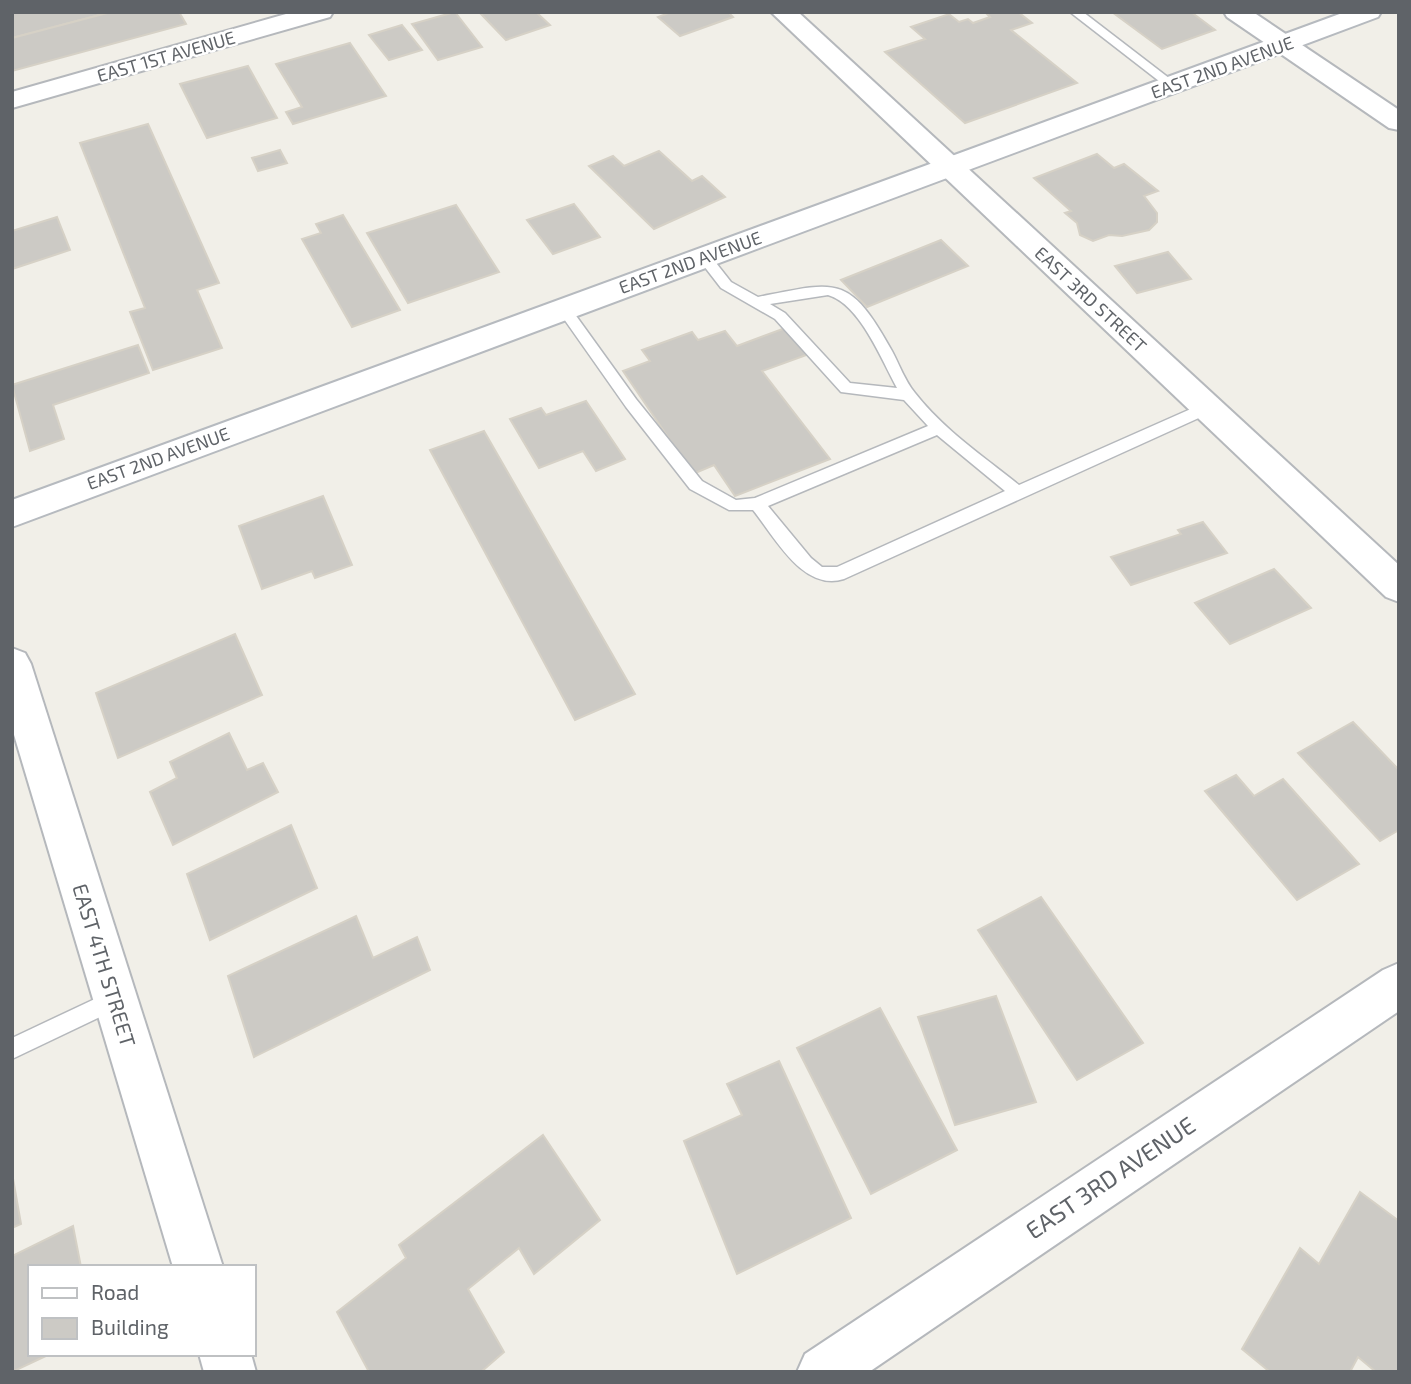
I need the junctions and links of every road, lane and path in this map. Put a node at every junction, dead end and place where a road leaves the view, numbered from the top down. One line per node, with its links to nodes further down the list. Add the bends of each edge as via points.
1 (321, 12): 8 (street, EAST 1ST AVENUE)
2 (782, 12): 10 (street, EAST 3RD STREET)
3 (1075, 12): 7 (lane)
4 (1236, 12): 6 (street)
5 (1368, 12): 6 (street, EAST 2ND AVENUE)
6 (1283, 44): 7 (street, EAST 2ND AVENUE); 9 (street)
7 (1172, 85): 10 (street, EAST 2ND AVENUE)
8 (12, 100)
9 (1399, 122)
10 (951, 166): 11 (street, EAST 2ND AVENUE); 15 (street, EAST 3RD STREET)
11 (704, 257): 12 (lane, via 726,285); 13 (street, EAST 2ND AVENUE)
12 (758, 302): 14 (lane, via 780,316 846,388); 14 (lane, via 828,290 842,292 870,328)
13 (564, 309): 18 (lane, via 696,485 735,506); 19 (street, EAST 2ND AVENUE)
14 (908, 395): 16 (lane)
15 (1208, 408): 17 (lane); 20 (street, EAST 3RD STREET)
16 (939, 428): 17 (lane); 18 (lane)
17 (1017, 492): 18 (lane, via 838,574 818,573 805,563)
18 (757, 504)
19 (12, 514)
20 (1399, 587)
21 (12, 664): 23 (street, EAST 4TH STREET)
22 (1399, 985): 26 (street, EAST 3RD AVENUE)
23 (116, 999): 24 (lane); 25 (street, EAST 4TH STREET)
24 (12, 1049)
25 (197, 1265)
26 (823, 1372)

